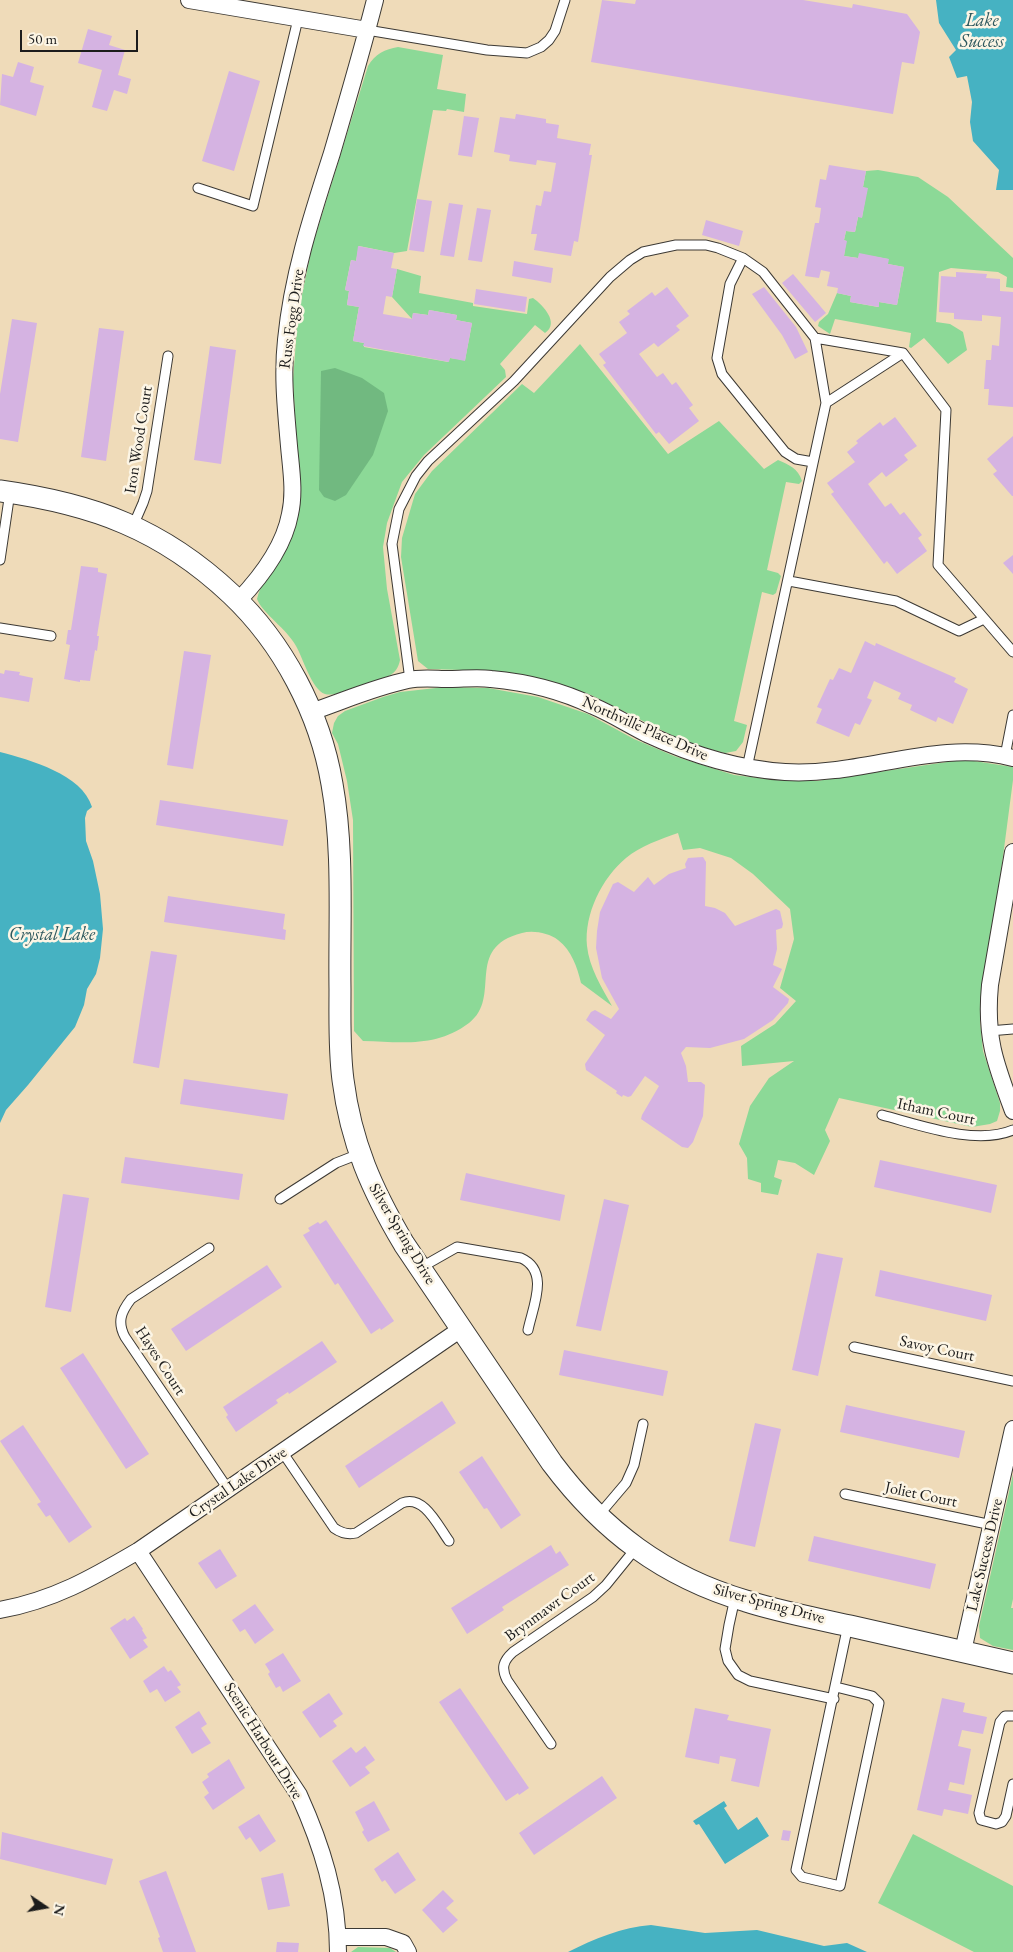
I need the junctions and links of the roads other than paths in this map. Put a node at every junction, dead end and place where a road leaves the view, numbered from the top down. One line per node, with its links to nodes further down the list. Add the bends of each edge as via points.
1 (189, 0): 4 (street)
2 (375, 0): 5 (street, Russ Fogg Drive)
3 (564, 0): 5 (lane, via 549,40 526,53)
4 (298, 19): 5 (street); 6 (lane, via 253,206)
5 (367, 30): 17 (street, Russ Fogg Drive, via 308,230 290,305 284,381 292,482 291,513 279,546 258,579)
6 (198, 188)
7 (743, 258): 8 (lane, via 763,272); 12 (lane, via 730,284 718,366 785,452); 22 (lane, via 718,248 691,244 643,252 630,260 610,277 514,381 416,476 399,509 392,544)
8 (815, 338): 9 (lane); 11 (lane)
9 (903, 353): 11 (lane); 18 (lane, via 946,410 938,565)
10 (168, 356): 14 (lane, Iron Wood Court, via 147,491)
11 (826, 403): 12 (lane)
12 (813, 462): 16 (lane)
13 (5, 492): 14 (street, Silver Spring Drive, via 58,500); 15 (lane)
14 (133, 526): 17 (street, Silver Spring Drive, via 189,558)
15 (0, 560)
16 (789, 581): 18 (lane, via 896,602 959,631); 26 (lane)
17 (238, 601): 23 (street, Silver Spring Drive, via 281,654)
18 (984, 619): 21 (lane)
19 (0, 628): 20 (lane)
20 (51, 636)
21 (1013, 652)
22 (410, 680): 23 (street, Northville Place Drive); 26 (street, Northville Place Drive, via 490,679 533,686 593,706 680,748)
23 (311, 712): 33 (street, Silver Spring Drive, via 327,759 336,810 341,1057 346,1100)
24 (1013, 715): 25 (lane)
25 (1009, 757): 26 (street, Northville Place Drive, via 957,751 806,772)
26 (747, 768)
27 (1013, 852): 29 (street, via 990,985)
28 (1013, 1029): 29 (lane)
29 (989, 1031): 30 (street, via 995,1062)
30 (1013, 1110)
31 (882, 1115): 32 (lane, Itham Court, via 970,1136 997,1135)
32 (1013, 1130)
33 (360, 1154): 34 (lane, via 336,1163); 36 (street, Silver Spring Drive, via 381,1206)
34 (280, 1199)
35 (209, 1248): 45 (lane, Hayes Court, via 131,1299 122,1311 120,1323 125,1337)
36 (420, 1268): 37 (street, Silver Spring Drive); 38 (lane, via 457,1247 528,1262 537,1274 538,1282)
37 (462, 1329): 44 (street, Crystal Lake Drive); 47 (street, Silver Spring Drive, via 552,1463)
38 (528, 1330)
39 (854, 1347): 40 (lane, Savoy Court)
40 (1013, 1381)
41 (643, 1424): 47 (lane, via 634,1465 626,1483)
42 (1013, 1428): 43 (street, Lake Success Drive)
43 (1011, 1449): 48 (street, Lake Success Drive)
44 (283, 1452): 45 (street, Crystal Lake Drive); 49 (lane, via 334,1528 341,1533 356,1533 402,1503 415,1500)
45 (228, 1489): 51 (street, Crystal Lake Drive)
46 (845, 1494): 48 (lane, Joliet Court)
47 (598, 1516): 50 (street, Silver Spring Drive)
48 (992, 1525): 55 (street, Lake Success Drive)
49 (448, 1541)
50 (636, 1548): 52 (street, Silver Spring Drive, via 669,1570); 60 (lane, Brynmawr Court, via 593,1598 513,1652 504,1664 508,1680)
51 (138, 1551): 53 (street, Crystal Lake Drive, via 69,1589); 62 (street, Scenic Harbour Drive, via 299,1795 330,1877)
52 (736, 1598): 54 (street, Silver Spring Drive); 58 (lane, via 725,1649 728,1661 738,1675 750,1681)
53 (0, 1610)
54 (848, 1625): 55 (street, Silver Spring Drive); 57 (lane)
55 (963, 1652): 56 (street, Silver Spring Drive)
56 (1013, 1662)
57 (836, 1687): 58 (lane); 58 (lane, via 872,1696 879,1703 840,1886 802,1877 796,1870)
58 (834, 1699)
59 (1013, 1716): 61 (lane, via 1005,1716 1000,1722 979,1813 981,1820 996,1824 1002,1822)
60 (551, 1744)
61 (1013, 1784)
62 (338, 1945): 63 (street, via 386,1937 403,1944)
63 (408, 1952)

